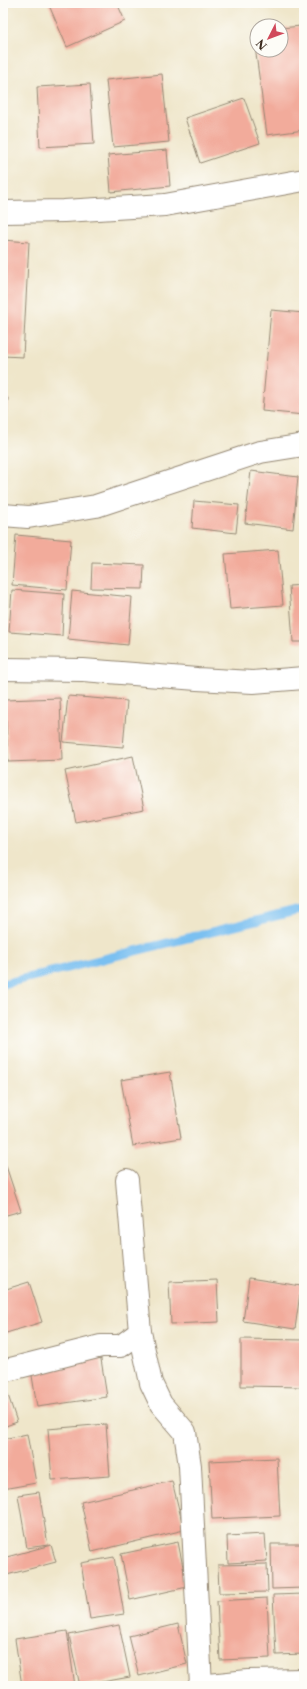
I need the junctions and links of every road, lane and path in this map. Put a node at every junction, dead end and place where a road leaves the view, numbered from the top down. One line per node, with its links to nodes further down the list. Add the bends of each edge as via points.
1 (304, 180): 2 (street, via 165,205)
2 (3, 212)
3 (304, 445): 4 (street, via 260,452 96,506 28,517)
4 (3, 515)
5 (3, 669): 6 (street, via 83,670 253,682)
6 (304, 678)
7 (127, 1180): 8 (street)
8 (140, 1332): 9 (street, via 121,1346 101,1346); 11 (street, via 151,1383 161,1404 185,1432 190,1466)
9 (3, 1371)
10 (304, 1680): 11 (street, via 248,1681)
11 (200, 1686)

